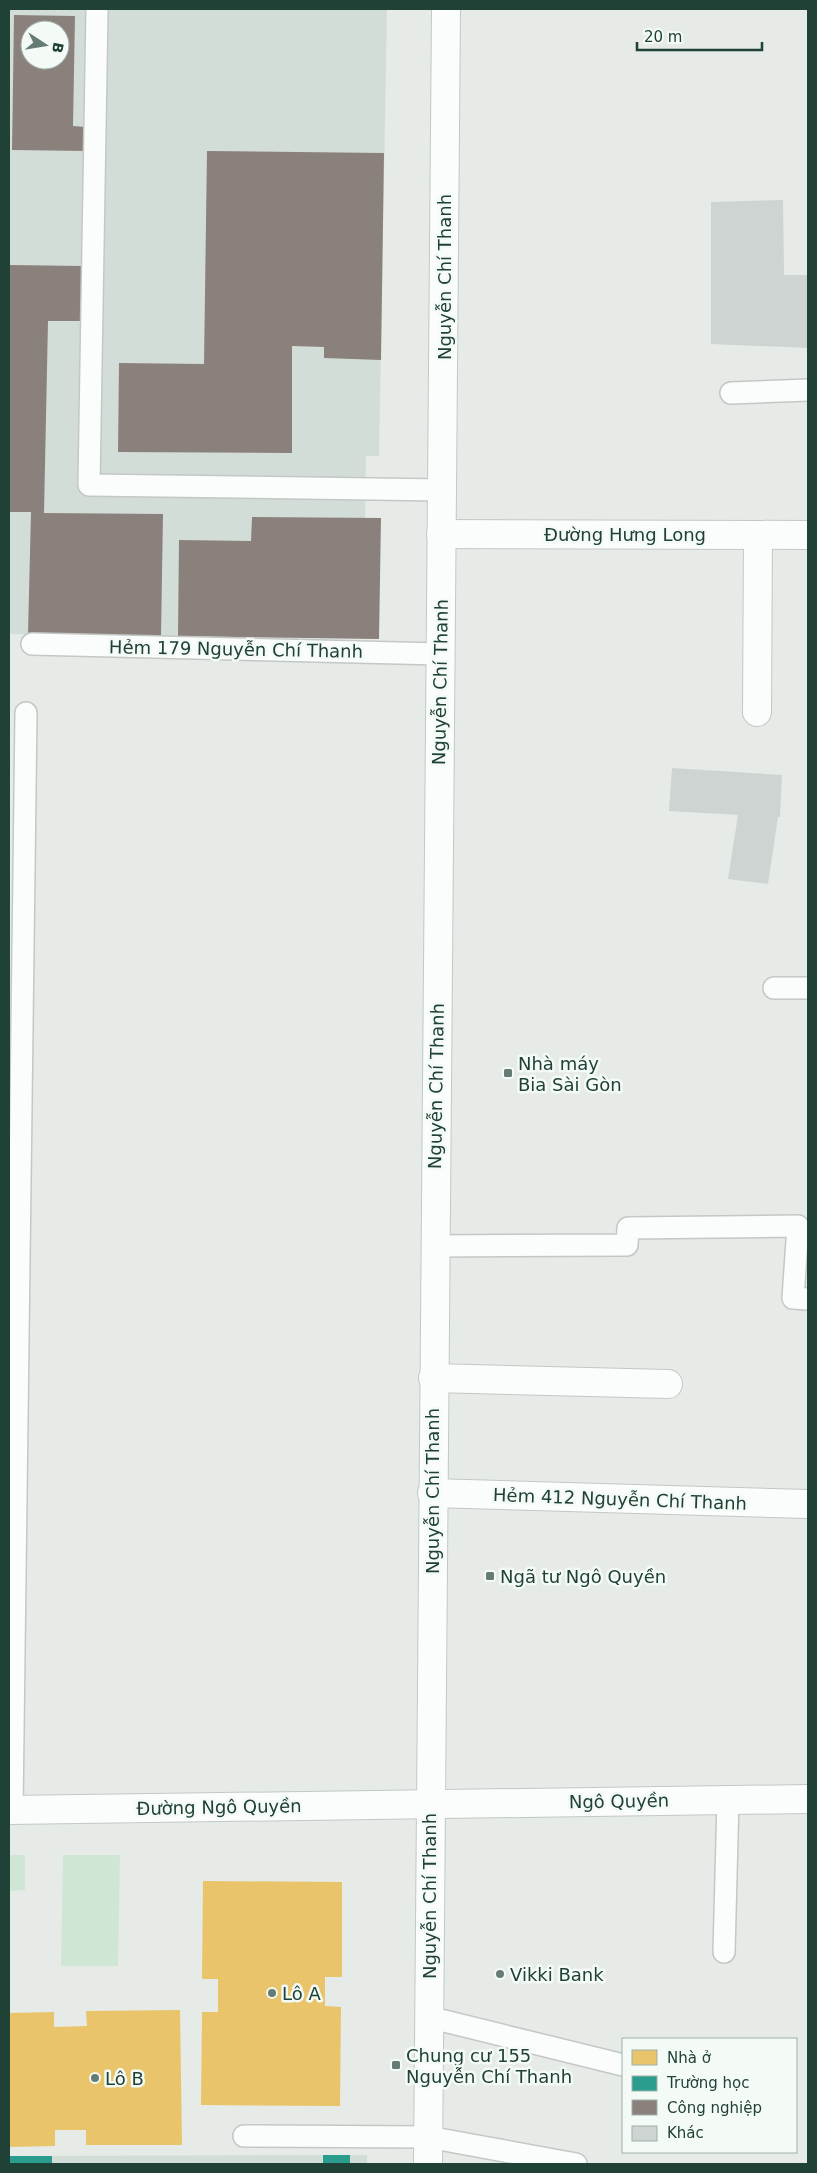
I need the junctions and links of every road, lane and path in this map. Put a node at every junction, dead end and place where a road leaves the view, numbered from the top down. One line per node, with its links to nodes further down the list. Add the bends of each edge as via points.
1 (96, 9): 5 (lane, via 89,485)
2 (446, 9): 5 (main road, Nguyễn Chí Thanh)
3 (808, 390): 4 (lane)
4 (731, 393)
5 (441, 490): 6 (main road, Nguyễn Chí Thanh)
6 (441, 534): 7 (main road, Đường Hưng Long); 10 (main road, Nguyễn Chí Thanh)
7 (758, 535): 8 (main road, Đường Hưng Long); 11 (main road)
8 (808, 535)
9 (32, 644): 10 (lane, Hẻm 179 Nguyễn Chí Thanh)
10 (440, 654): 15 (main road, Nguyễn Chí Thanh)
11 (758, 712)
12 (26, 713): 24 (lane)
13 (774, 988): 14 (lane)
14 (808, 988)
15 (434, 1246): 16 (lane, via 627,1245 628,1228 798,1226 793,1298); 17 (main road, Nguyễn Chí Thanh)
16 (808, 1299)
17 (433, 1378): 18 (main road); 19 (main road, Nguyễn Chí Thanh)
18 (668, 1384)
19 (432, 1494): 20 (main road, Hẻm 412 Nguyễn Chí Thanh); 23 (main road, Nguyễn Chí Thanh)
20 (808, 1504)
21 (808, 1799): 22 (main road, Ngô Quyền)
22 (728, 1800): 23 (main road, Ngô Quyền); 25 (lane)
23 (429, 1804): 24 (main road, Đường Ngô Quyền); 26 (main road, Nguyễn Chí Thanh)
24 (10, 1810)
25 (724, 1952)
26 (428, 2018): 27 (lane); 29 (main road, Nguyễn Chí Thanh)
27 (622, 2065)
28 (244, 2136): 29 (lane)
29 (428, 2137): 30 (main road, Nguyễn Chí Thanh); 31 (lane)
30 (428, 2164)
31 (576, 2164)

